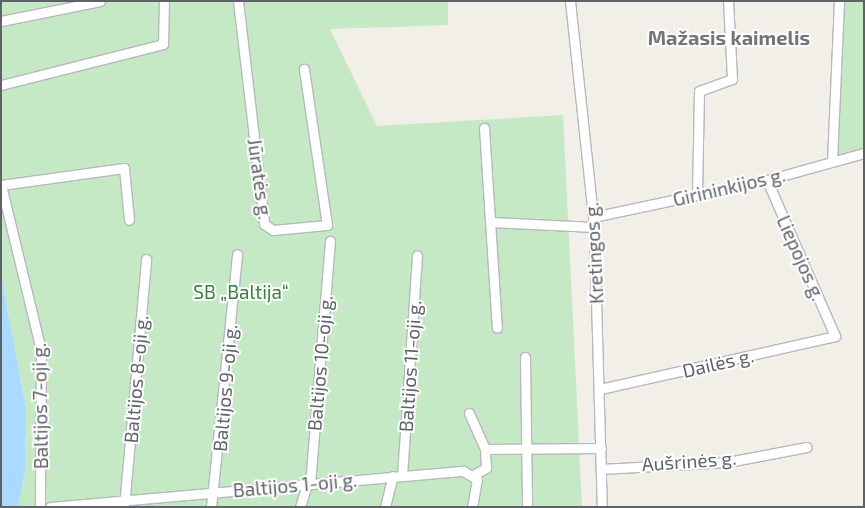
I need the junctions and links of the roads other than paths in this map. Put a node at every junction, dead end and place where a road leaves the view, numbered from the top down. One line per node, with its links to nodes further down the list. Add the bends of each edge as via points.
1 (100, 1): 7 (street)
2 (164, 1): 9 (street, via 163,44)
3 (238, 1): 8 (street, Jūratės g., via 264,224 273,230 327,225)
4 (570, 1): 18 (street, Kretingos g.)
5 (728, 1): 15 (street, via 732,80 699,91)
6 (839, 1): 12 (street)
7 (1, 21)
8 (304, 69)
9 (1, 86)
10 (484, 128): 17 (street)
11 (864, 153): 12 (street, Girininkijos g.)
12 (832, 161): 13 (street, Girininkijos g.)
13 (767, 180): 15 (street, Girininkijos g.); 24 (street, Liepojos g.)
14 (1, 185): 16 (street, via 124,168); 38 (street, Baltijos 7-oji g., via 41,350)
15 (697, 195): 18 (street, Girininkijos g.)
16 (128, 220)
17 (490, 222): 18 (street, Girininkijos g.); 23 (street)
18 (593, 222): 26 (street, Kretingos g.)
19 (330, 241): 35 (street, Baltijos 10-oji g.)
20 (237, 254): 36 (street, Baltijos 9-oji g.)
21 (417, 256): 34 (street, Baltijos 11-oji g.)
22 (146, 260): 37 (street, Baltijos 8-oji g.)
23 (497, 328)
24 (835, 336): 26 (street, Dailės g.)
25 (525, 357): 29 (street)
26 (600, 390): 30 (street, Kretingos g.)
27 (469, 413): 31 (street)
28 (806, 447): 32 (street, Aušrinės g., via 728,462)
29 (527, 448): 30 (street); 31 (street); 44 (street)
30 (600, 448): 32 (street, Kretingos g.)
31 (485, 449): 33 (street, via 486,468)
32 (601, 469): 45 (street, Kretingos g.)
33 (475, 474): 34 (street, Baltijos 1-oji g.); 43 (street)
34 (398, 476): 35 (street, Baltijos 1-oji g.); 42 (street, Baltijos 11-oji g.)
35 (308, 484): 36 (street, Baltijos 1-oji g.); 41 (street, Baltijos 10-oji g.)
36 (216, 491): 37 (street, Baltijos 1-oji g.); 40 (street, Baltijos 9-oji g.)
37 (125, 503): 39 (street, Baltijos 1-oji g.)
38 (40, 507)
39 (50, 507)
40 (211, 507)
41 (300, 507)
42 (385, 507)
43 (472, 507)
44 (527, 507)
45 (602, 507)

